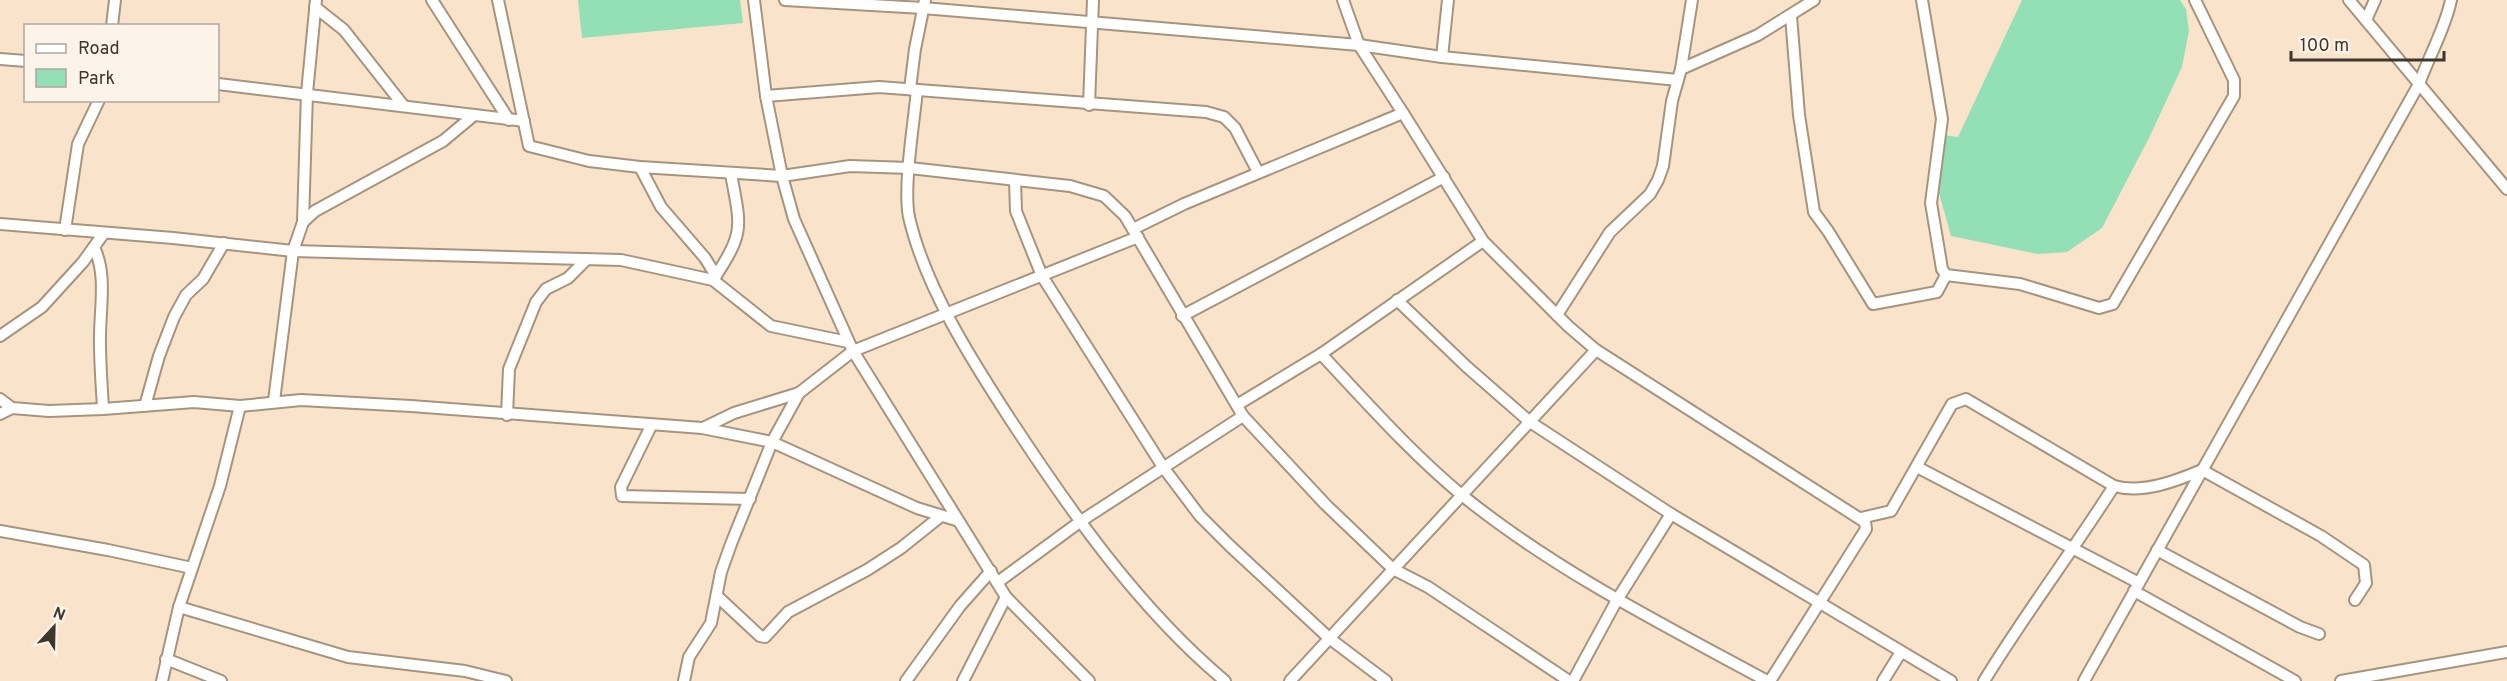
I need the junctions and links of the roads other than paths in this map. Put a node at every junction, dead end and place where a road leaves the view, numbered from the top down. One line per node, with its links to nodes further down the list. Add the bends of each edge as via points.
1 (115, 0): 20 (street)
2 (432, 0): 38 (street)
3 (498, 0): 39 (street)
4 (754, 0): 32 (street)
5 (785, 0): 17 (street)
6 (1093, 0): 21 (street)
7 (1343, 0): 22 (street)
8 (1448, 0): 23 (street)
9 (1692, 0): 26 (street)
10 (1814, 0): 18 (street)
11 (1922, 0): 58 (street, via 1942,119 1931,203)
12 (2195, 0): 58 (street, via 2234,80 2234,96 2113,304 2099,308 2020,284)
13 (2349, 0): 19 (street)
14 (2375, 0): 19 (street)
15 (2451, 0): 29 (street, via 2448,18)
16 (316, 3): 31 (street); 34 (street, via 344,30)
17 (924, 4): 21 (street); 30 (street, via 915,49)
18 (1791, 16): 26 (street); 58 (street, via 1799,115 1814,212 1819,221 1873,304 1937,292)
19 (2366, 20): 29 (street)
20 (112, 24)
21 (1091, 24): 22 (street); 35 (street)
22 (1359, 45): 23 (street); 36 (street)
23 (1442, 57): 27 (street)
24 (0, 59): 25 (street)
25 (24, 62)
26 (1682, 69): 27 (street)
27 (1677, 80): 63 (street, via 1658,180 1650,194 1610,232)
28 (219, 84): 31 (street)
29 (2419, 84): 47 (street); 86 (street)
30 (914, 90): 32 (street, via 863,86); 35 (street); 41 (street)
31 (307, 93): 34 (street); 48 (street)
32 (766, 96): 44 (street)
33 (98, 102): 50 (street, via 78,144)
34 (403, 105): 37 (street)
35 (1089, 105): 42 (street, via 1206,112 1224,117)
36 (1403, 113): 42 (street); 45 (street)
37 (473, 116): 38 (street); 48 (street, via 443,141 315,211)
38 (509, 120): 39 (street)
39 (524, 121): 40 (street, via 529,146 589,161)
40 (640, 167): 43 (street); 60 (street, via 661,207 705,258)
41 (910, 168): 44 (street, via 850,166); 46 (street); 62 (street, via 909,217)
42 (1258, 172): 52 (street, via 1184,204)
43 (731, 174): 44 (street); 60 (street, via 740,223 737,238)
44 (782, 176): 66 (street, via 794,219)
45 (1444, 177): 53 (street); 64 (street)
46 (1015, 180): 52 (street, via 1088,189 1104,196); 59 (street, via 1016,211)
47 (2507, 189)
48 (303, 222): 56 (street)
49 (0, 224): 50 (street)
50 (65, 230): 51 (street)
51 (104, 232): 54 (street); 55 (street)
52 (1136, 233): 59 (street); 64 (street)
53 (1483, 241): 61 (street); 63 (street)
54 (224, 243): 56 (street); 73 (street, via 174,317)
55 (94, 247): 65 (street, via 42,307); 76 (street, via 102,279)
56 (293, 251): 57 (street); 71 (street)
57 (587, 259): 60 (street, via 644,263); 78 (street, via 536,302 509,369)
58 (1946, 275)
59 (1042, 276): 62 (street); 85 (street)
60 (714, 278): 66 (street, via 771,326)
61 (1397, 300): 68 (street); 80 (street)
62 (946, 314): 66 (street); 94 (street, via 994,395)
63 (1557, 315): 67 (street)
64 (1182, 316): 72 (street)
65 (0, 336)
66 (850, 347): 69 (street); 93 (street)
67 (1596, 350): 80 (street); 92 (street)
68 (1321, 354): 72 (street); 88 (street, via 1389,426)
69 (799, 393): 82 (street, via 734,413); 83 (street)
70 (0, 399): 75 (street)
71 (274, 401): 74 (street); 78 (street, via 345,402)
72 (1237, 405): 79 (street)
73 (145, 406): 74 (street, via 187,402); 76 (street)
74 (240, 406): 98 (street, via 220,486)
75 (12, 408): 76 (street); 77 (street)
76 (103, 409)
77 (0, 414)
78 (507, 415): 81 (street)
79 (1243, 416): 85 (street); 99 (street, via 1326,505)
80 (1530, 422): 88 (street); 90 (street)
81 (651, 426): 82 (street); 89 (street, via 621,487 622,496)
82 (702, 428): 83 (street)
83 (772, 442): 89 (street); 91 (street)
84 (1917, 467): 87 (street, via 1952,404 1966,399); 92 (street, via 1890,511); 96 (street)
85 (1163, 468): 94 (street); 110 (street, via 1200,516)
86 (2202, 470): 87 (street, via 2171,483 2138,488); 97 (street); 106 (street, via 2364,565 2366,583)
87 (2114, 486): 96 (street)
88 (1462, 494): 99 (street); 105 (street, via 1553,561)
89 (750, 499): 103 (street, via 726,557)
90 (1671, 514): 105 (street); 107 (street)
91 (941, 516): 93 (street); 103 (street, via 867,570 788,612 765,637)
92 (1861, 518): 107 (street, via 1866,529)
93 (956, 520): 100 (street)
94 (1081, 521): 101 (street); 121 (street, via 1150,606)
95 (0, 531): 98 (street)
96 (2075, 548): 102 (street); 129 (street, via 2036,599)
97 (2157, 550): 102 (street); 109 (street)
98 (192, 568): 108 (street)
99 (1393, 569): 110 (street); 124 (street, via 1428,587)
100 (991, 572): 101 (street); 118 (street, via 960,606)
101 (998, 582): 104 (street)
102 (2137, 587): 130 (street); 131 (street)
103 (717, 596): 117 (street, via 711,623 688,657)
104 (1006, 597): 119 (street); 120 (street)
105 (1617, 600): 125 (street); 126 (street)
106 (2355, 600)
107 (1818, 604): 111 (street); 126 (street)
108 (179, 607): 113 (street); 116 (street, via 348,657 465,671)
109 (2319, 634)
110 (1329, 638): 122 (street); 123 (street)
111 (1901, 652): 127 (street); 128 (street)
112 (2507, 652): 132 (street)
113 (166, 659): 114 (street); 115 (street)
114 (162, 681)
115 (221, 681)
116 (506, 681)
117 (684, 681)
118 (906, 681)
119 (963, 681)
120 (1089, 681)
121 (1225, 681)
122 (1290, 681)
123 (1386, 681)
124 (1569, 681)
125 (1574, 681)
126 (1768, 681)
127 (1883, 681)
128 (1951, 681)
129 (1984, 681)
130 (2084, 681)
131 (2295, 681)
132 (2341, 681)

